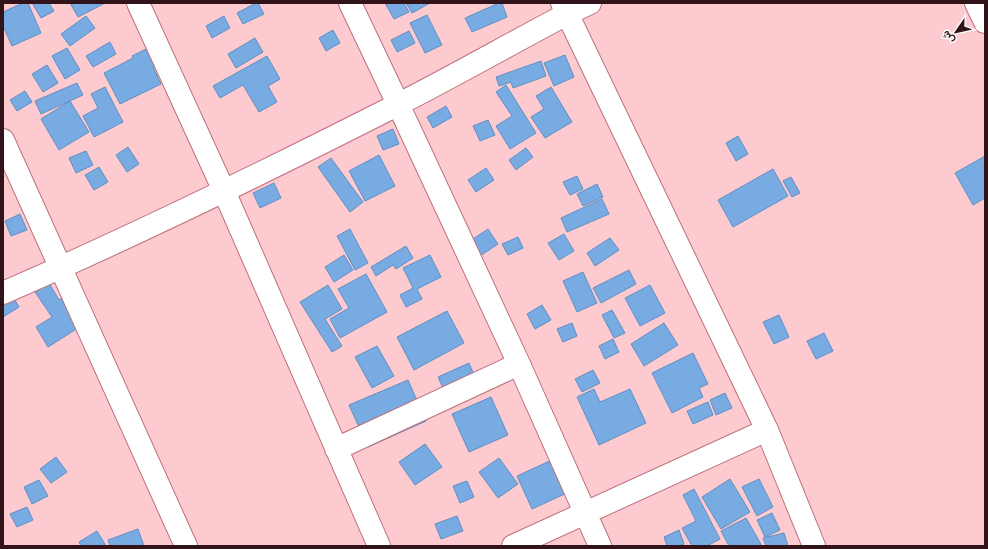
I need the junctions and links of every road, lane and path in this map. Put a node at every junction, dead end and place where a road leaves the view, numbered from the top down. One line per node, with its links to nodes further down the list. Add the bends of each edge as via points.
1 (138, 3): 9 (street)
2 (350, 3): 7 (street)
3 (590, 3): 5 (street)
4 (976, 3): 6 (street)
5 (564, 8): 7 (street); 13 (street)
6 (985, 22)
7 (398, 104): 9 (street); 12 (street)
8 (3, 140): 10 (street)
9 (224, 191): 10 (street); 14 (street)
10 (61, 268): 11 (street); 16 (street)
11 (3, 293)
12 (519, 364): 14 (street); 15 (street)
13 (766, 430): 15 (street); 20 (street)
14 (336, 449): 17 (street)
15 (585, 513): 18 (street); 19 (street)
16 (186, 546)
17 (379, 546)
18 (513, 546)
19 (600, 546)
20 (814, 546)

